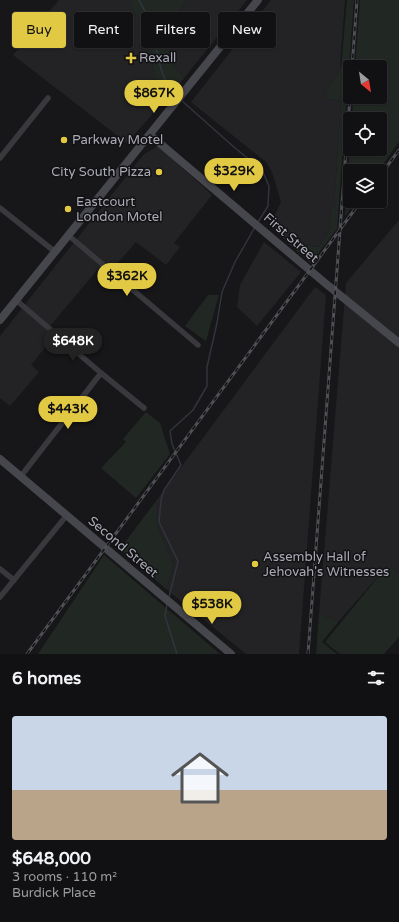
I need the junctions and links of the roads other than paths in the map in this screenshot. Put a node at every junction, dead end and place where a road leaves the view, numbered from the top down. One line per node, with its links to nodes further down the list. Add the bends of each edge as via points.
1 (258, 0): 3 (street)
2 (48, 98): 4 (street)
3 (150, 135): 6 (street); 10 (street, First Street)
4 (0, 158)
5 (0, 208): 7 (street)
6 (68, 235): 7 (street); 11 (street)
7 (54, 251): 8 (street)
8 (16, 300): 9 (street); 12 (street)
9 (0, 320)
10 (399, 343)
11 (198, 345)
12 (101, 373): 13 (street); 15 (street)
13 (144, 408)
14 (0, 459): 15 (street, Second Street)
15 (21, 476): 16 (street, Second Street)
16 (67, 515): 18 (street); 20 (street, Second Street)
17 (0, 569): 18 (street)
18 (14, 580): 19 (street)
19 (0, 597)
20 (231, 654)

